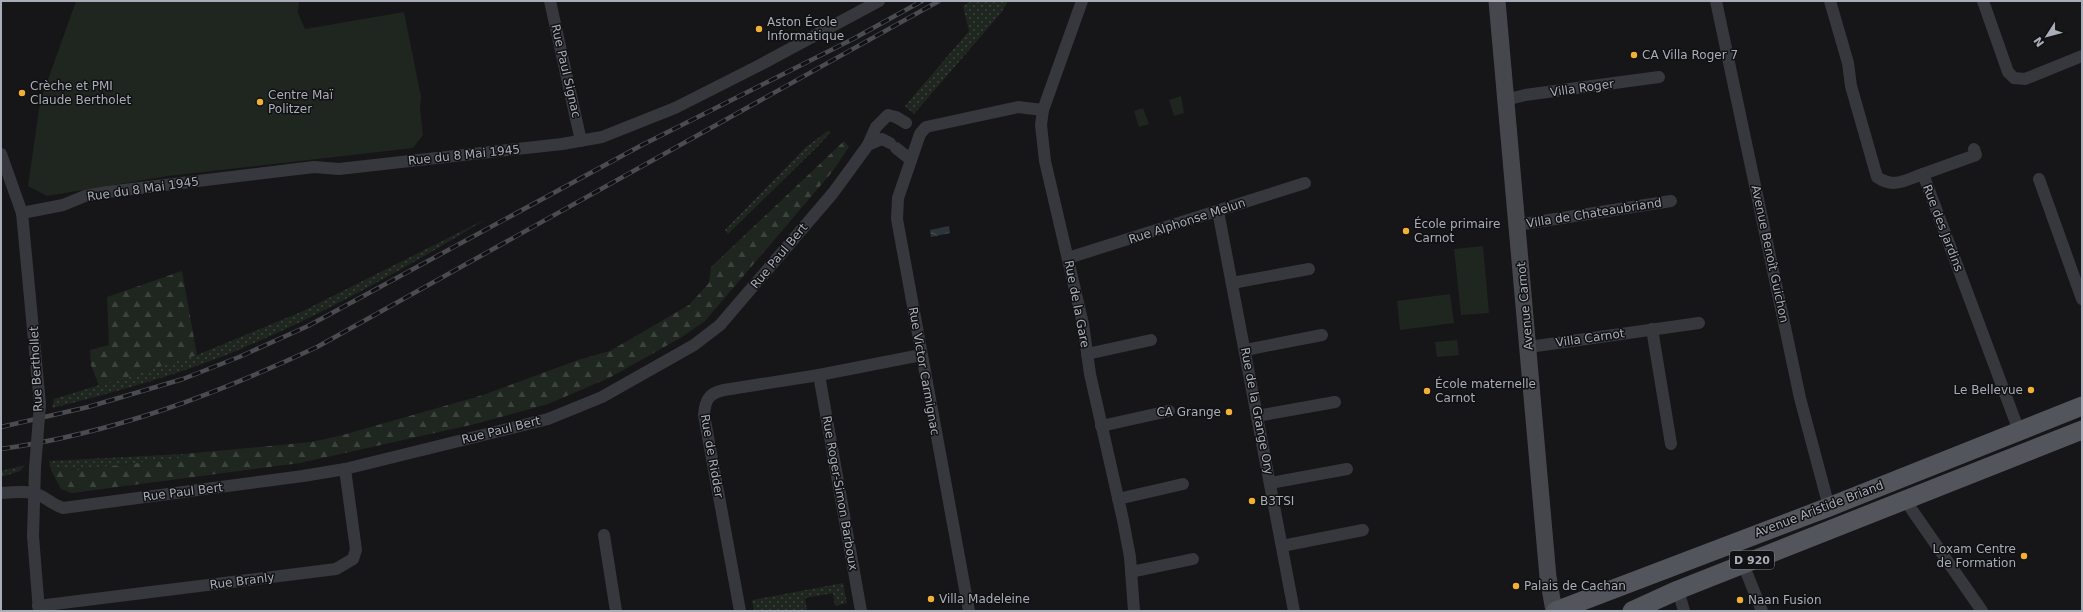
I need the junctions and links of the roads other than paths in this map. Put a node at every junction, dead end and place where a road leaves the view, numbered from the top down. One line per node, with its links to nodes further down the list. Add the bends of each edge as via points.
1 (550, 1): 13 (street, Rue Paul Signac)
2 (879, 1): 13 (street, Rue du 8 Mai 1945, via 675,108 602,137)
3 (1082, 1): 11 (street, Rue de la Gare)
4 (1497, 1): 10 (street, Avenue Carnot)
5 (1716, 1): 54 (street, Avenue Benoît Guichon, via 1800,398)
6 (1830, 1): 18 (street, Rue des Jardins, via 1877,176 1892,184)
7 (1983, 1): 8 (street, via 2008,72 2014,78 2025,79)
8 (2082, 56)
9 (1659, 77): 10 (street, Villa Roger)
10 (1505, 100): 24 (street, Avenue Carnot)
11 (1043, 110): 12 (street, via 1018,107); 25 (street, Rue de la Gare, via 1041,125 1046,161)
12 (913, 128): 14 (street, Rue Paul Bert, via 892,116 884,118 873,131); 17 (street, Rue Victor Carmignac)
13 (581, 141): 23 (street, Rue du 8 Mai 1945, via 339,169 314,167 165,184 85,196 63,205)
14 (868, 145): 17 (street, via 882,139); 46 (street, Rue Paul Bert, via 833,193 720,325 694,345 602,397 548,419)
15 (1974, 149): 18 (street, via 1976,155)
16 (1, 154): 23 (street, Rue Berthollet)
17 (911, 160): 36 (street, Rue Victor Carmignac, via 896,211)
18 (1923, 174): 43 (street, Rue des Jardins)
19 (2039, 179): 28 (street)
20 (1305, 183): 22 (street, Rue Alphonse Melun)
21 (1671, 201): 24 (street, Villa de Chateaubriand)
22 (1218, 211): 25 (street, Rue Alphonse Melun); 27 (street, Rue de la Grange Ory)
23 (22, 213): 51 (street, Rue Berthollet, bridge, via 40,404)
24 (1517, 225): 33 (street, Avenue Carnot)
25 (1068, 258): 35 (street, Rue de la Gare)
26 (1309, 269): 27 (street)
27 (1232, 284): 34 (street, Rue de la Grange Ory)
28 (2082, 299)
29 (1699, 323): 30 (street, Villa Carnot)
30 (1652, 329): 33 (street, Villa Carnot); 45 (street)
31 (1322, 335): 34 (street)
32 (1151, 340): 35 (street)
33 (1528, 347): 69 (street, Avenue Carnot, via 1550,589)
34 (1245, 350): 41 (street, Rue de la Grange Ory)
35 (1087, 354): 42 (street, Rue de la Gare)
36 (921, 355): 37 (street, Rue de Ridder); 66 (street, Rue Victor Carmignac)
37 (819, 375): 64 (street, Rue de Ridder, via 718,391 705,403 704,415); 65 (street, Rue Roger-Simon Barboux)
38 (1335, 402): 41 (street)
39 (2082, 406): 43 (main road, Avenue Aristide Briand / D 920)
40 (1169, 411): 42 (street)
41 (1257, 416): 48 (street, Rue de la Grange Ory)
42 (1101, 426): 52 (street, Rue de la Gare)
43 (2019, 430): 54 (main road, Avenue Aristide Briand / D 920)
44 (2082, 430): 53 (main road, Avenue Aristide Briand / D 920)
45 (1671, 444)
46 (345, 469): 51 (street, Rue Paul Bert, via 63,508); 62 (street, Rue Branly, via 356,550 353,558 336,569)
47 (1347, 469): 48 (street)
48 (1270, 483): 57 (street, Rue de la Grange Ory)
49 (1183, 484): 52 (street)
50 (1, 493): 51 (street)
51 (33, 493): 62 (street, Rue Berthollet)
52 (1118, 498): 60 (street, Rue de la Gare)
53 (1905, 500): 59 (main road, Avenue Aristide Briand / D 920); 73 (street)
54 (1829, 507): 69 (main road, Avenue Aristide Briand / D 920)
55 (1364, 530): 57 (street)
56 (604, 535): 63 (street)
57 (1282, 546): 68 (street, Rue de la Grange Ory)
58 (1192, 559): 60 (street)
59 (1743, 564): 61 (main road, Avenue Aristide Briand / D 920); 72 (street)
60 (1131, 572): 67 (street, Rue de la Gare)
61 (1678, 590): 70 (main road, Avenue Aristide Briand / D 920); 71 (street)
62 (38, 609)
63 (616, 611)
64 (740, 611)
65 (860, 611)
66 (969, 611)
67 (1134, 611)
68 (1294, 611)
69 (1555, 611)
70 (1632, 611)
71 (1684, 611)
72 (1762, 611)
73 (1982, 611)

